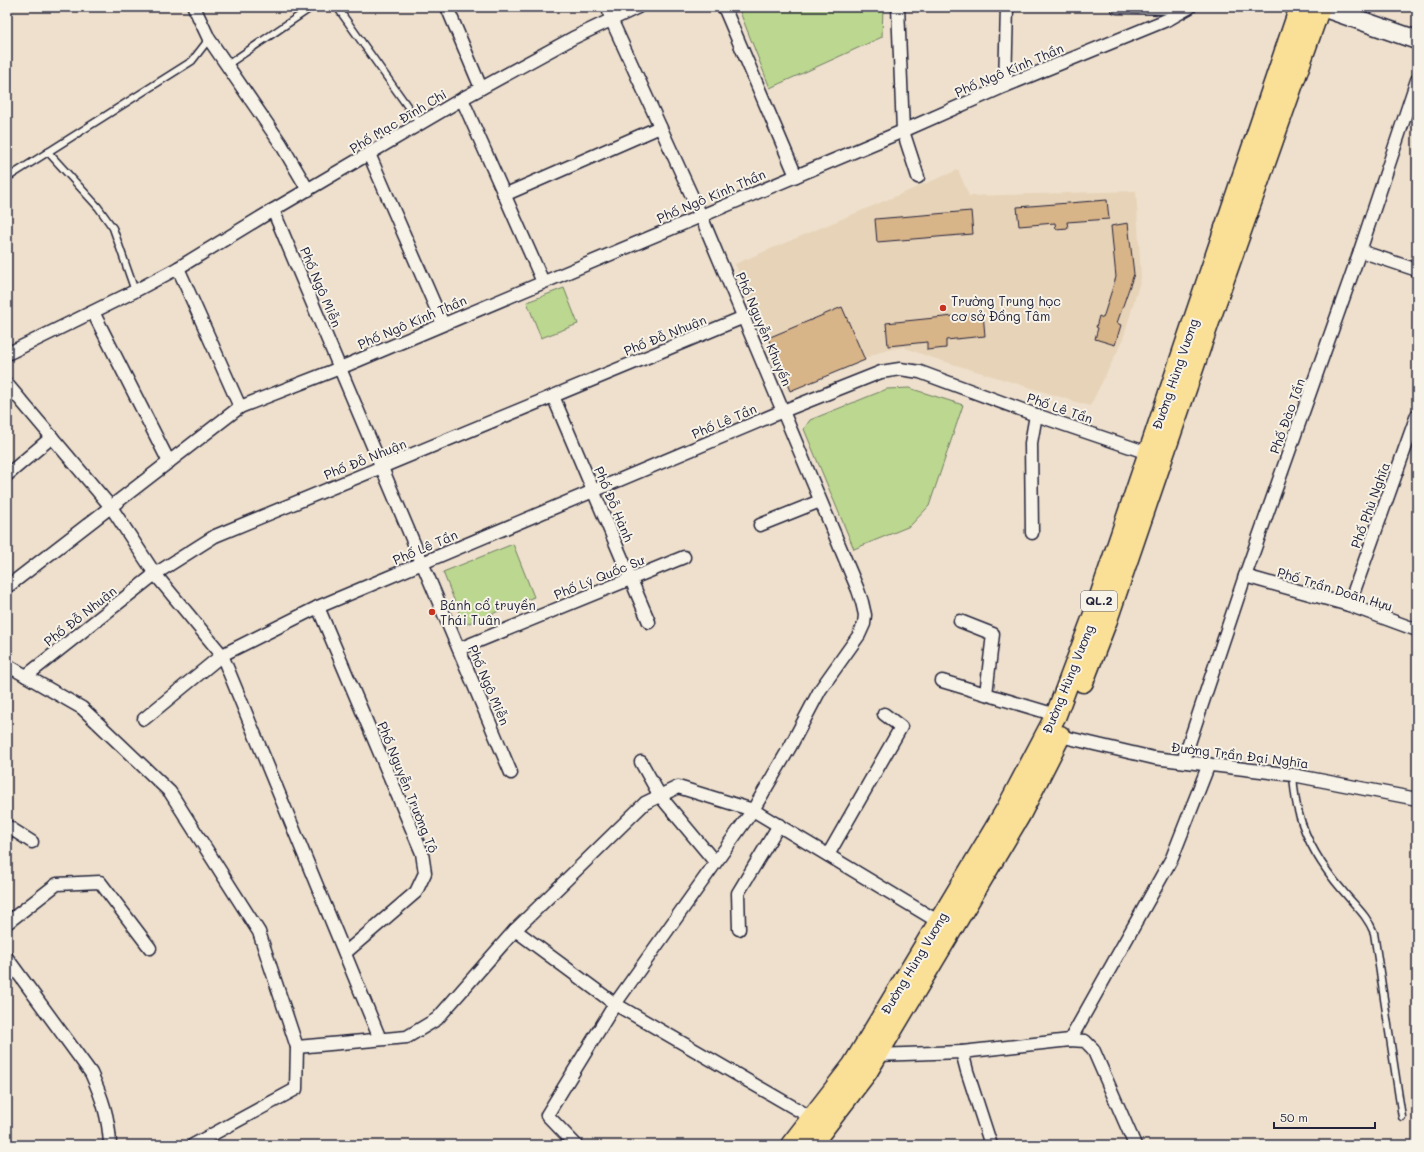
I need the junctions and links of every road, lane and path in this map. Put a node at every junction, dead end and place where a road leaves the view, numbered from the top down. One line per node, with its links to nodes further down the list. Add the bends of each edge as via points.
1 (194, 7): 14 (street)
2 (312, 7): 16 (lane)
3 (337, 7): 21 (lane)
4 (447, 7): 19 (street)
5 (638, 7): 13 (street, Phố Mạc Đĩnh Chi)
6 (724, 7): 26 (street)
7 (898, 7): 23 (street)
8 (1007, 7): 18 (street)
9 (1117, 7): 10 (street)
10 (1189, 7): 18 (street, Phố Ngô Kính Thần, via 1169,19)
11 (1300, 7): 50 (main road, Đường Hùng Vương / QL.2)
12 (1321, 7): 15 (street); 79 (main road, Đường Hùng Vương / QL.2, via 1107,620 1070,717)
13 (609, 13): 19 (street, Phố Mạc Đĩnh Chi); 22 (street, Phố Nguyễn Khuyến)
14 (209, 39): 16 (street); 24 (lane, via 192,61)
15 (1417, 40)
16 (227, 65): 29 (street, via 281,144)
17 (1417, 80): 33 (street, Phố Đào Tấn)
18 (1005, 86): 23 (street, Phố Ngô Kính Thần)
19 (481, 88): 20 (street, Phố Mạc Đĩnh Chi)
20 (462, 98): 21 (street, Phố Mạc Đĩnh Chi); 30 (street)
21 (420, 124): 25 (street, Phố Mạc Đĩnh Chi)
22 (660, 127): 30 (street); 32 (street, Phố Nguyễn Khuyến)
23 (903, 131): 26 (street, Phố Ngô Kính Thần); 27 (street)
24 (48, 152): 28 (lane); 37 (lane, via 98,206 113,228)
25 (369, 154): 29 (street, Phố Mạc Đĩnh Chi); 40 (street)
26 (796, 176): 32 (street, Phố Ngô Kính Thần)
27 (918, 177)
28 (7, 178)
29 (308, 190): 31 (street, Phố Mạc Đĩnh Chi)
30 (504, 195): 36 (street)
31 (273, 210): 34 (street, Phố Mạc Đĩnh Chi); 42 (street, Phố Ngô Miễn)
32 (701, 216): 36 (street, Phố Ngô Kính Thần); 39 (street, Phố Nguyễn Khuyến)
33 (1360, 251): 35 (street); 62 (street, Phố Đào Tấn)
34 (178, 268): 37 (street, Phố Mạc Đĩnh Chi); 45 (street)
35 (1417, 270)
36 (543, 282): 40 (street, Phố Ngô Kính Thần)
37 (135, 291): 38 (street, Phố Mạc Đĩnh Chi)
38 (94, 312): 41 (street, Phố Mạc Đĩnh Chi); 51 (street)
39 (744, 317): 44 (street, Phố Đỗ Nhuận); 46 (street, Phố Nguyễn Khuyến)
40 (443, 324): 42 (street, Phố Ngô Kính Thần)
41 (7, 354)
42 (340, 368): 45 (street, Phố Ngô Kính Thần); 52 (street, Phố Ngô Miễn)
43 (7, 384): 49 (street)
44 (553, 396): 52 (street, Phố Đỗ Nhuận); 54 (street, Phố Đỗ Hành)
45 (240, 406): 51 (street, Phố Ngô Kính Thần)
46 (783, 411): 47 (street, Phố Lê Tần, via 881,372 900,369 920,372); 54 (street, Phố Lê Tần); 55 (street, Phố Nguyễn Khuyến)
47 (1036, 415): 50 (street, Phố Lê Tần); 58 (street, via 1032,443)
48 (1417, 415): 65 (street, Phố Phù Nghĩa)
49 (52, 437): 53 (street); 56 (street)
50 (1148, 453): 77 (main road, Đường Hùng Vương / QL.2, via 1094,614)
51 (169, 462): 56 (street, Phố Ngô Kính Thần)
52 (382, 467): 60 (street, Phố Ngô Miễn); 61 (street, Phố Đỗ Nhuận, via 215,536)
53 (7, 475)
54 (593, 491): 60 (street, Phố Lê Tần); 63 (street, Phố Đỗ Hành)
55 (820, 501): 57 (street); 87 (street, Phố Nguyễn Khuyến, via 860,596 865,615 864,624 820,690)
56 (111, 507): 61 (street); 64 (street, Phố Ngô Kính Thần)
57 (760, 525)
58 (1032, 533)
59 (684, 557): 63 (street, Phố Lý Quốc Sư)
60 (422, 563): 66 (street, Phố Lê Tần); 70 (street, Phố Ngô Miễn)
61 (155, 574): 71 (street); 73 (street, Phố Đỗ Nhuận)
62 (1244, 576): 65 (street, Phố Trần Doãn Hựu); 80 (street, Phố Đào Tấn)
63 (631, 579): 68 (street, Phố Đỗ Hành); 70 (street, Phố Lý Quốc Sư)
64 (7, 587)
65 (1349, 605): 69 (street, Phố Trần Doãn Hựu)
66 (318, 607): 71 (street, Phố Lê Tần); 98 (street, Phố Nguyễn Trường Tộ, via 422,853 424,873 416,892)
67 (960, 621): 75 (street, via 993,634)
68 (649, 622)
69 (1417, 630)
70 (459, 649): 83 (street, Phố Ngô Miễn)
71 (222, 655): 78 (street, Phố Lê Tần); 98 (street)
72 (7, 665): 73 (street)
73 (26, 676): 103 (street, via 82,708 170,792 260,932)
74 (942, 681): 75 (street)
75 (986, 694): 77 (street)
76 (884, 714): 91 (street, via 901,727)
77 (1056, 715): 79 (main road, Đường Hùng Vương / QL.2)
78 (144, 719)
79 (1053, 735): 80 (street, Đường Trần Đại Nghĩa, via 1154,758); 93 (main road, Đường Hùng Vương / QL.2); 105 (main road, Đường Hùng Vương / QL.2, via 1020,815)
80 (1183, 761): 82 (street, Đường Trần Đại Nghĩa)
81 (641, 762): 85 (street)
82 (1209, 764): 84 (street, Đường Trần Đại Nghĩa); 102 (street, via 1172,858)
83 (511, 773)
84 (1293, 775): 86 (street, Đường Trần Đại Nghĩa); 106 (lane, via 1297,808 1304,831 1333,878 1365,915 1374,933)
85 (660, 796): 87 (street, via 678,787); 92 (street); 96 (street, via 645,803)
86 (1417, 799)
87 (752, 810): 88 (street); 92 (street, Phố Nguyễn Khuyến)
88 (779, 825): 91 (street); 95 (street, via 738,893)
89 (7, 826): 90 (street)
90 (32, 842)
91 (828, 855): 93 (street)
92 (716, 862): 100 (street, Phố Nguyễn Khuyến)
93 (939, 922): 107 (main road, Đường Hùng Vương / QL.2, via 853,1065)
94 (7, 923): 97 (street, via 57,884 100,882)
95 (739, 929)
96 (515, 930): 100 (street); 101 (street, via 437,1020 407,1037)
97 (150, 948)
98 (345, 953): 101 (street)
99 (7, 958): 108 (street, via 91,1073 101,1094 109,1126)
100 (615, 1004): 107 (street); 110 (street, Phố Nguyễn Khuyến, via 547,1115)
101 (380, 1039): 103 (street)
102 (1070, 1040): 104 (street); 114 (street, via 1085,1041 1093,1049)
103 (297, 1047): 109 (street, via 296,1089)
104 (962, 1052): 105 (street); 113 (street)
105 (876, 1055): 112 (main road, Đường Hùng Vương / QL.2, via 867,1072)
106 (1402, 1117)
107 (812, 1118): 111 (main road, Đường Hùng Vương / QL.2)
108 (110, 1145)
109 (193, 1145)
110 (576, 1145)
111 (791, 1145)
112 (811, 1145)
113 (991, 1145)
114 (1135, 1145)

